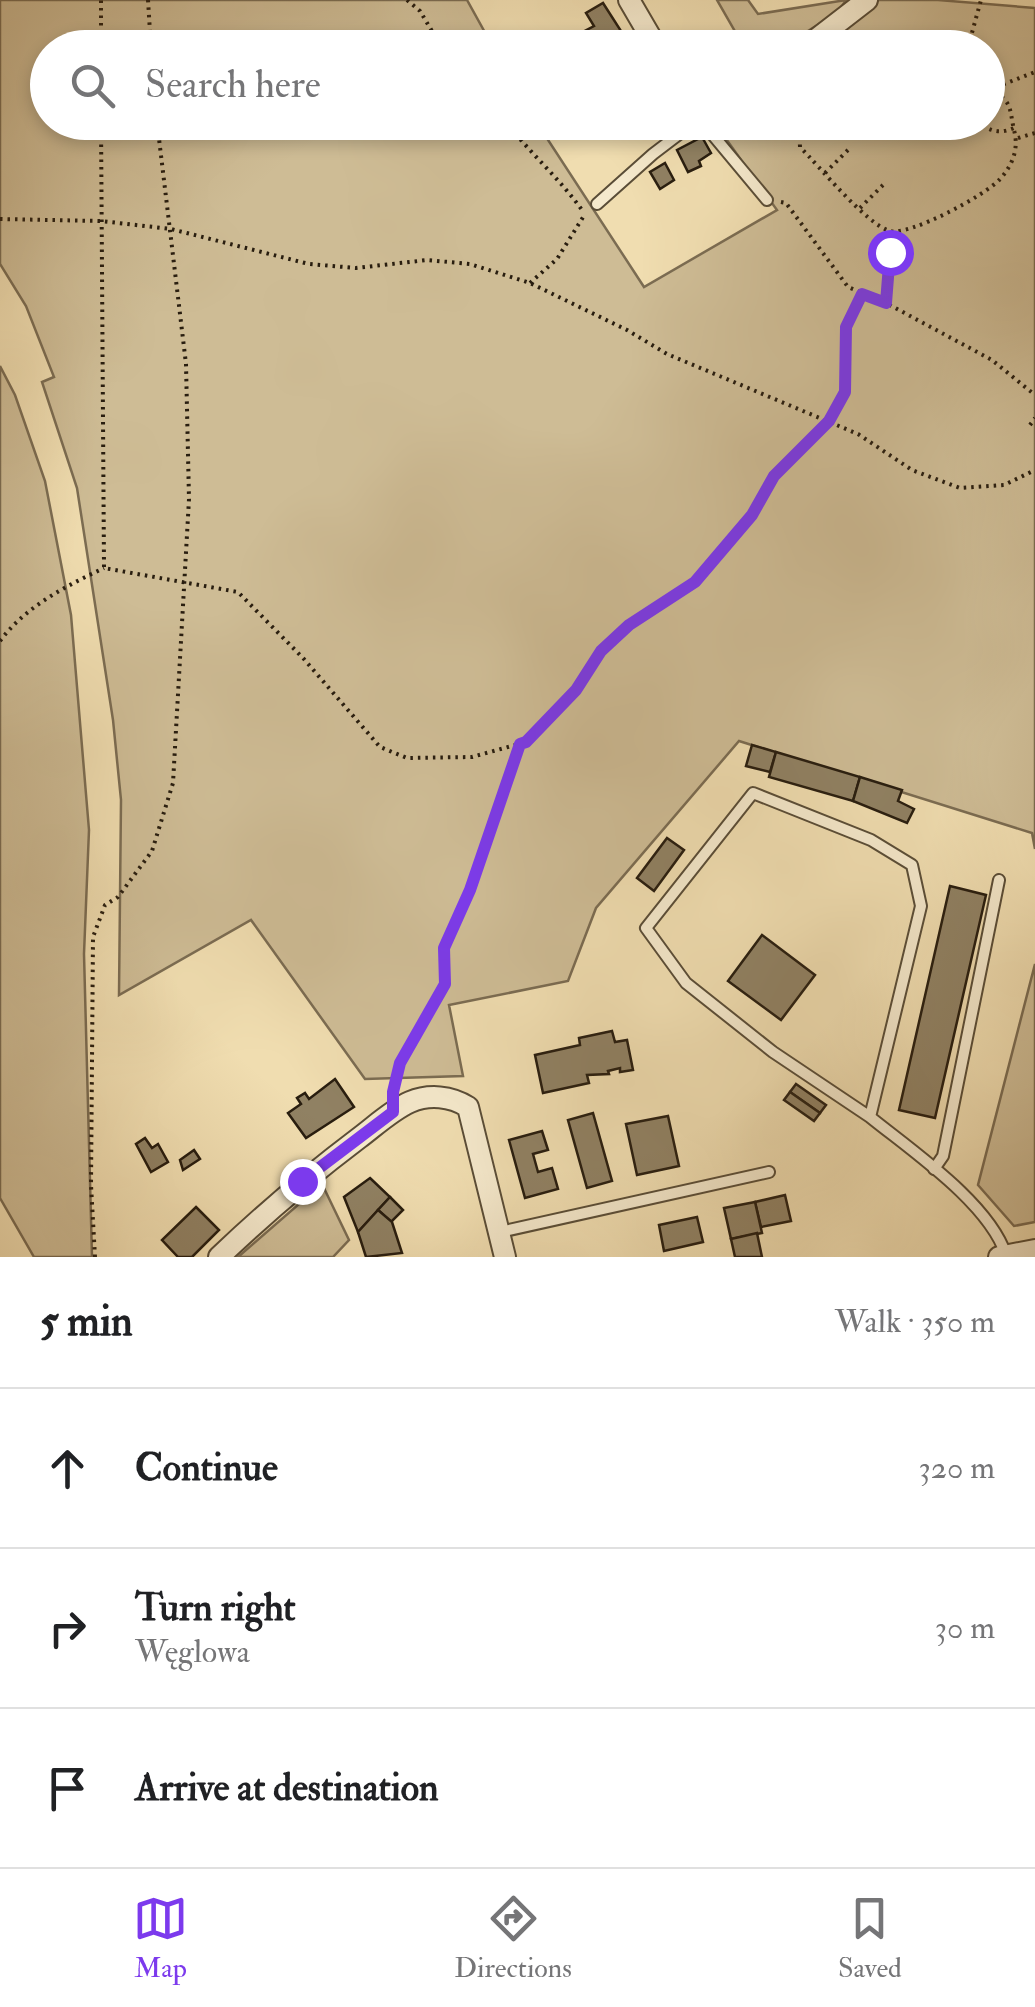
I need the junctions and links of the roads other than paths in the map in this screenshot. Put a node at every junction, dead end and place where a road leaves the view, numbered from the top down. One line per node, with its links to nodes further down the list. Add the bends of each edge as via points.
1 (630, 0): 3 (street)
2 (867, 0): 4 (street)
3 (648, 30)
4 (828, 30)
5 (672, 140): 8 (lane)
6 (714, 140): 7 (lane)
7 (767, 200)
8 (597, 204)
9 (999, 880): 11 (lane, via 943,1156)
10 (870, 1117): 10 (lane, via 686,983 646,928 753,793 871,840 912,865 920,906); 11 (lane)
11 (934, 1168): 15 (lane, via 1001,1240)
12 (769, 1172): 13 (lane)
13 (500, 1232): 16 (street, via 468,1107 440,1096 393,1112 267,1210); 17 (street)
14 (1035, 1250): 15 (street)
15 (1002, 1256)
16 (219, 1257)
17 (506, 1257)

